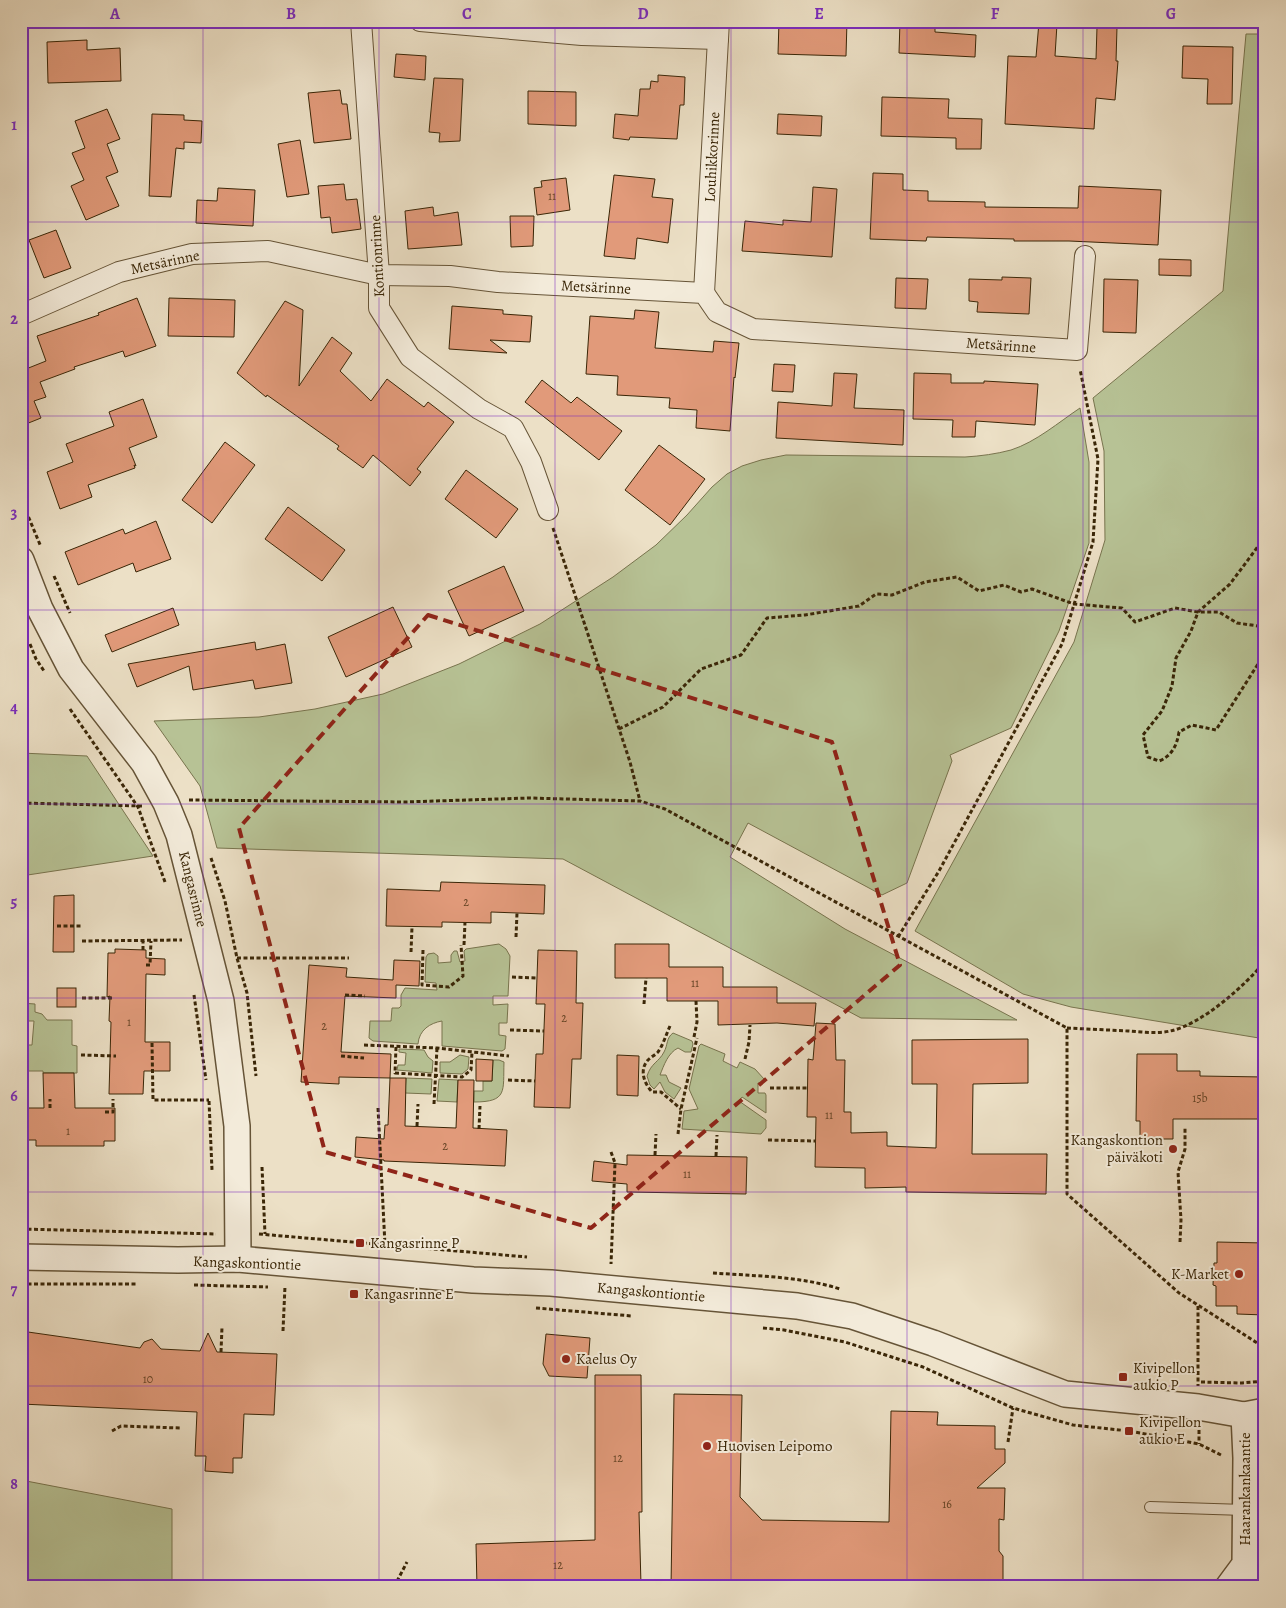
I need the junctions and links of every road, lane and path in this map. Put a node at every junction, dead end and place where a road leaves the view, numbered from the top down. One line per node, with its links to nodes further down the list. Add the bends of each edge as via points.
1 (361, 21): 6 (street, Kontionrinne)
2 (420, 21): 3 (street)
3 (582, 28): 4 (street)
4 (718, 30): 7 (street, Louhikkorinne)
5 (1085, 256): 9 (street)
6 (379, 276): 7 (street, Metsärinne, via 450,276 498,282); 8 (street, Metsärinne, via 268,251 192,254 119,272); 10 (street, Kontionrinne, via 379,308 410,357 479,409 513,428 531,462)
7 (704, 292): 9 (street, Metsärinne, via 717,312 753,329)
8 (21, 315)
9 (1077, 350): 13 (path, via 1098,459 1093,542)
10 (548, 510): 17 (path)
11 (1265, 537): 14 (path, via 1230,584)
12 (21, 560): 20 (street, Kangasrinne, via 40,609 71,669 144,764)
13 (1074, 604): 14 (path, via 1122,608 1135,622 1175,608); 17 (path, via 1032,589 1021,592 1004,585 979,591 957,577 925,582 892,595 876,594 859,606 767,618 741,655 701,669 663,707); 30 (path, via 1062,644 939,872)
14 (1198, 612): 15 (path, via 1219,612 1238,623); 16 (path, via 1176,658 1172,686 1162,711 1143,734 1148,757 1159,761 1166,759 1177,745 1179,732 1192,725 1216,730)
15 (1265, 627)
16 (1265, 652)
17 (620, 729): 18 (path)
18 (640, 801): 20 (path, via 529,798 404,802 191,800); 30 (path, via 665,809)
19 (21, 803): 21 (path)
20 (166, 803): 21 (path); 101 (street, Kangasrinne, via 179,835 221,1001 236,1126)
21 (138, 807): 22 (path)
22 (168, 890)
23 (517, 913): 29 (path)
24 (465, 922): 37 (path, via 463,976 449,987 422,985)
25 (56, 926): 26 (path)
26 (82, 926)
27 (412, 926): 38 (path)
28 (181, 932): 31 (path)
29 (516, 937)
30 (898, 937): 55 (path)
31 (182, 940): 34 (path); 35 (path)
32 (82, 941): 33 (path)
33 (143, 941): 34 (path); 36 (path)
34 (151, 941): 42 (path, via 150,965)
35 (184, 948)
36 (143, 950)
37 (422, 950)
38 (411, 952)
39 (237, 958): 40 (path)
40 (349, 958)
41 (1265, 961): 55 (path, via 1209,1014 1171,1031)
42 (146, 965)
43 (512, 977): 44 (path)
44 (537, 978)
45 (646, 978): 52 (path)
46 (193, 991): 70 (path)
47 (345, 995): 48 (path)
48 (365, 996)
49 (82, 998): 50 (path)
50 (112, 998)
51 (696, 1001): 84 (path, via 695,1038)
52 (644, 1004)
53 (750, 1025): 68 (path)
54 (670, 1026): 84 (path, via 657,1053 644,1067 643,1078 652,1092 661,1092)
55 (1067, 1028): 107 (path, via 1067,1194 1178,1294)
56 (510, 1030): 57 (path)
57 (544, 1032)
58 (152, 1043): 78 (path, via 153,1100)
59 (364, 1045): 60 (path)
60 (396, 1046): 61 (path); 69 (path, via 395,1073)
61 (436, 1048): 62 (path); 69 (path)
62 (472, 1052): 66 (path); 69 (path, via 471,1070 462,1077)
63 (81, 1055): 64 (path)
64 (116, 1056)
65 (341, 1056): 67 (path)
66 (509, 1056)
67 (364, 1058)
68 (745, 1059)
69 (435, 1076): 80 (path)
70 (206, 1080)
71 (508, 1080): 72 (path)
72 (535, 1081)
73 (770, 1088): 74 (path)
74 (807, 1088)
75 (207, 1090): 78 (path)
76 (50, 1099): 82 (path)
77 (113, 1100): 85 (path, via 113,1112)
78 (208, 1100): 97 (path)
79 (418, 1104): 86 (path)
80 (434, 1104)
81 (480, 1106): 88 (path)
82 (50, 1108)
83 (378, 1108): 99 (path)
84 (681, 1109): 90 (path)
85 (105, 1112)
86 (417, 1126)
87 (1185, 1128): 98 (path, via 1185,1149 1178,1172)
88 (479, 1129)
89 (656, 1134): 95 (path)
90 (678, 1134)
91 (717, 1135): 96 (path)
92 (768, 1140): 93 (path)
93 (816, 1141)
94 (611, 1152): 102 (path, via 615,1163)
95 (655, 1155)
96 (716, 1156)
97 (213, 1179)
98 (1180, 1242)
99 (385, 1245)
100 (21, 1257): 101 (street, Kangaskontiontie)
101 (238, 1259): 114 (street, Kangaskontiontie, via 796,1306 852,1316 1065,1394)
102 (611, 1264)
103 (21, 1284): 104 (path)
104 (138, 1284)
105 (187, 1285): 106 (path)
106 (285, 1287)
107 (1198, 1306): 112 (path); 114 (path)
108 (531, 1307): 109 (path)
109 (638, 1316)
110 (222, 1327): 113 (path)
111 (755, 1327): 115 (path, via 846,1342 923,1367)
112 (1265, 1348)
113 (221, 1352)
114 (1198, 1407): 116 (street, Kangaskontiontie); 120 (path)
115 (1013, 1408): 119 (path); 120 (path, via 1073,1425)
116 (1254, 1413): 121 (street, Haarankankaantie)
117 (180, 1428): 118 (path, via 121,1426)
118 (112, 1431)
119 (1008, 1442)
120 (1199, 1444): 121 (path, via 1223,1456)
121 (1246, 1458): 123 (street, Haarankankaantie)
122 (1150, 1507): 123 (lane)
123 (1246, 1510): 125 (street, Haarankankaantie)
124 (407, 1562): 126 (path)
125 (1245, 1564): 127 (street, Haarankankaantie); 128 (street, Haarankankaantie)
126 (394, 1587)
127 (1228, 1587)
128 (1263, 1587)

